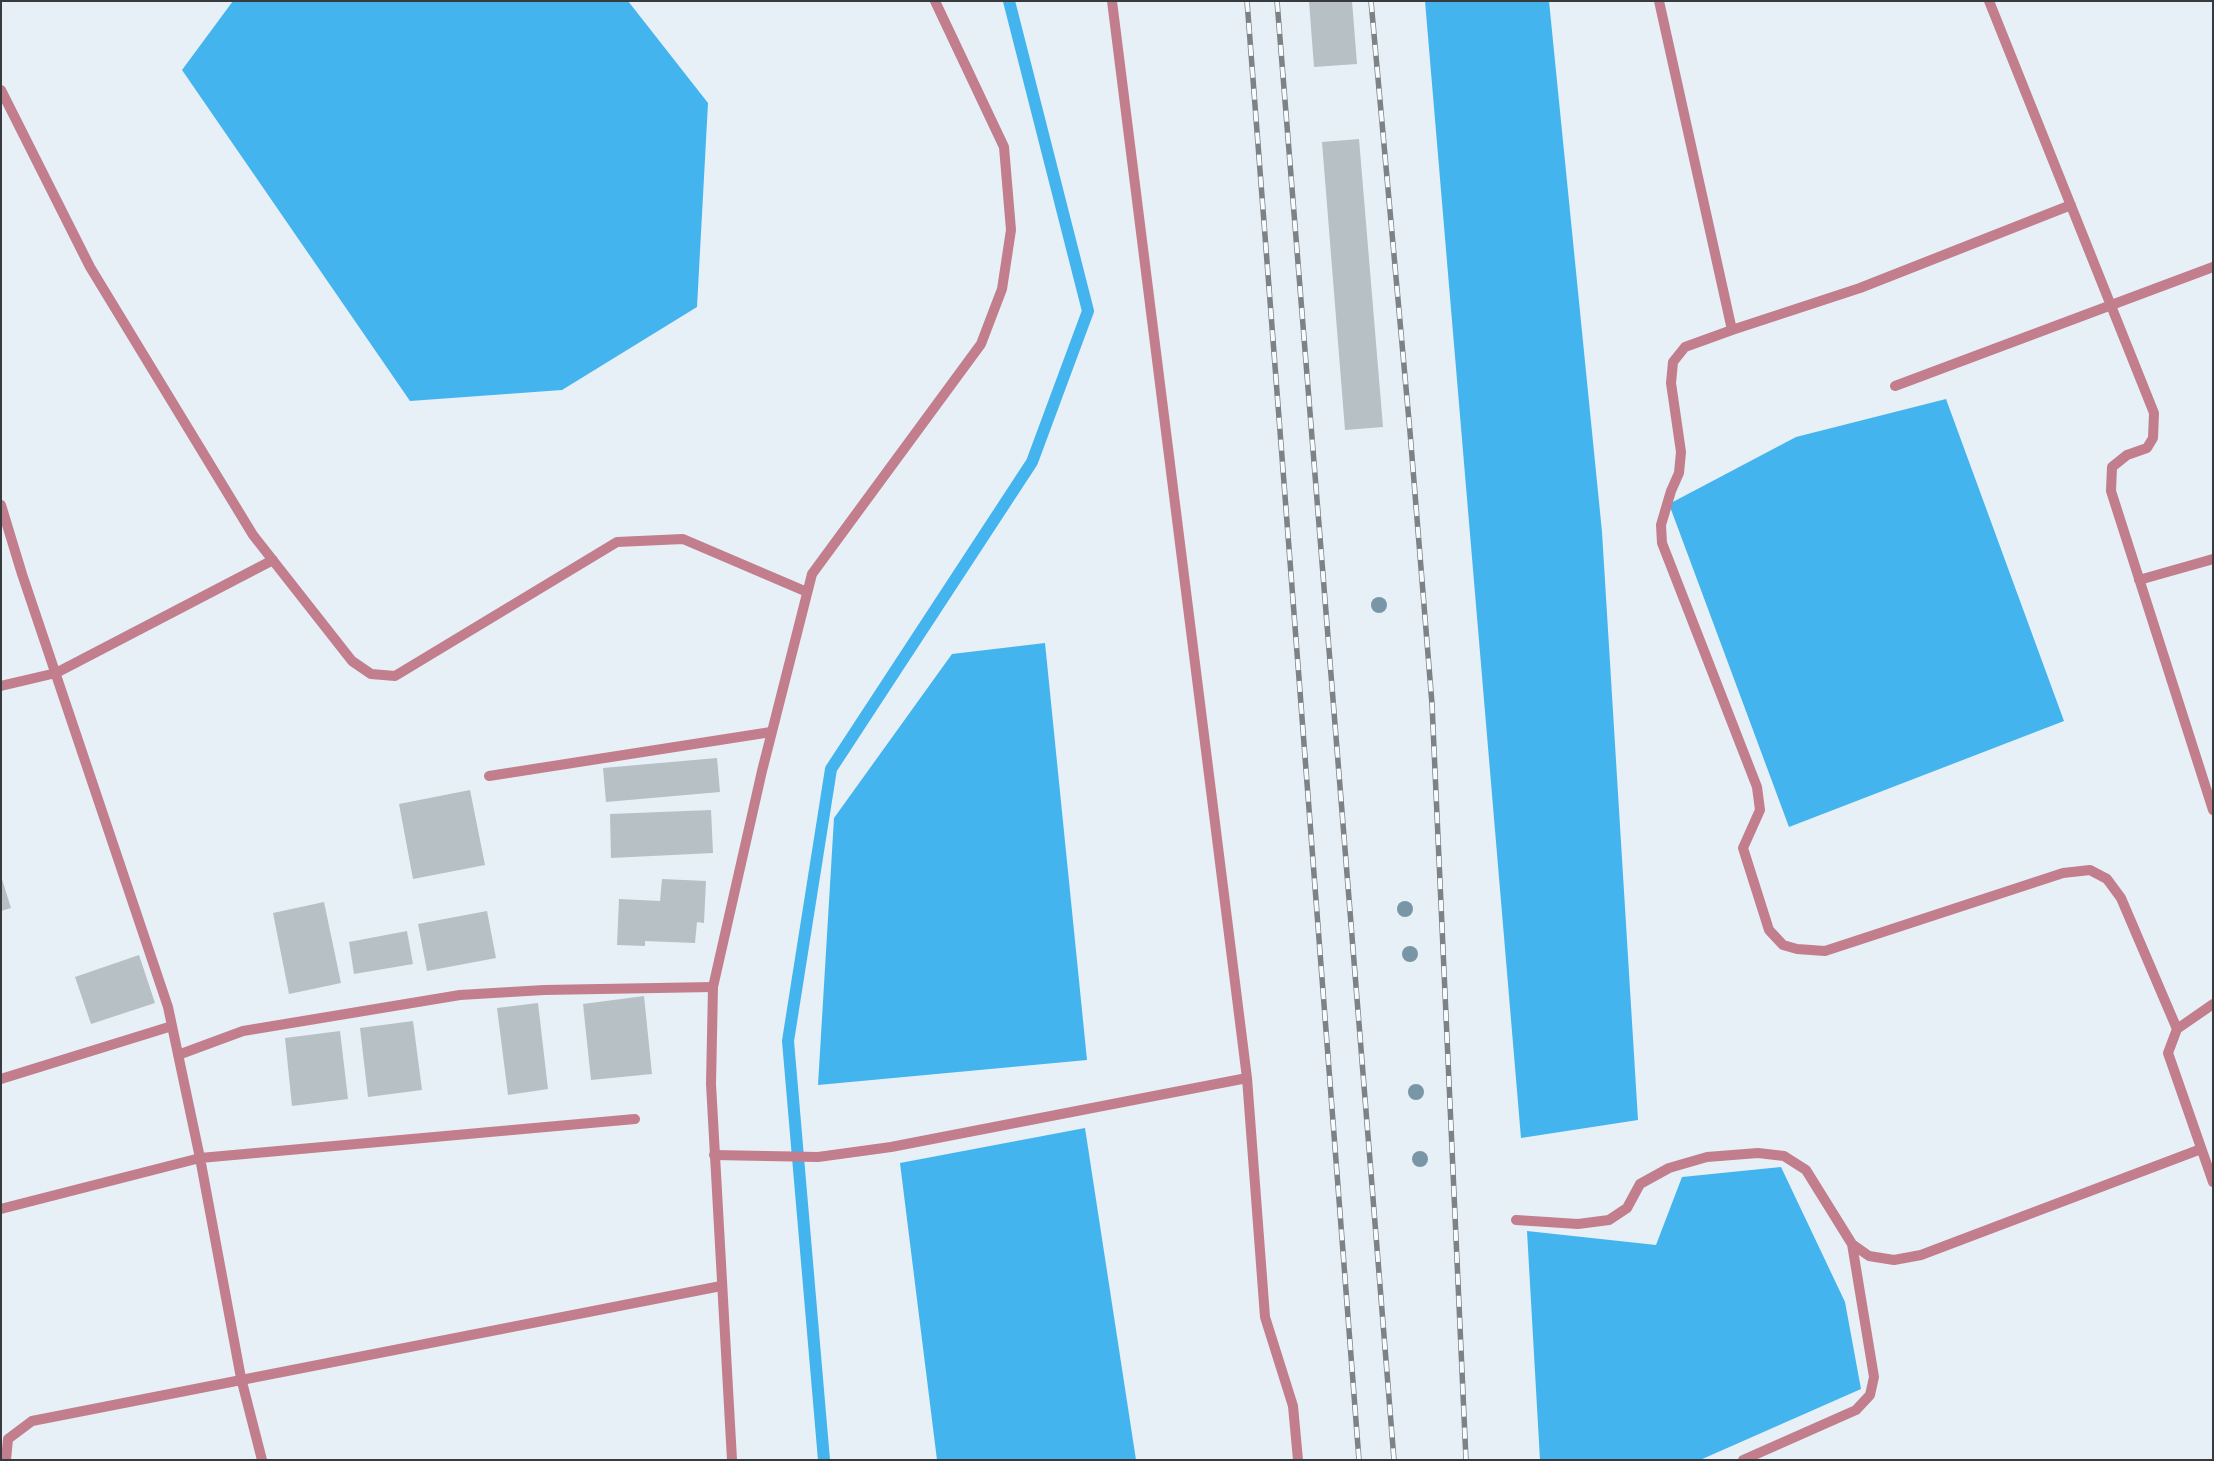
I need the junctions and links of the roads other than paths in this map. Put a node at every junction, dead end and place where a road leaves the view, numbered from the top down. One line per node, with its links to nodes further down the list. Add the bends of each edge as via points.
1 (935, 1): 15 (street, via 1004,147 1011,230 1002,289 981,344 812,574)
2 (1112, 1): 26 (street)
3 (1659, 1): 9 (street)
4 (1989, 1): 6 (street)
5 (1, 90): 12 (street, via 90,267 253,535)
6 (2071, 205): 8 (street); 9 (street, via 1860,288)
7 (2213, 267): 8 (street)
8 (2111, 305): 10 (street); 14 (street, via 2154,413 2152,438 2147,448 2127,455 2112,467 2111,491)
9 (1732, 330): 24 (street, via 1685,347 1674,362 1671,383 1679,473 1660,525 1662,543 1758,787 1760,810 1743,848 1769,930 1783,945 1797,950 1826,951 2063,873 2090,870 2107,879 2121,898)
10 (1895, 386)
11 (1, 505): 16 (street)
12 (273, 560): 15 (street, via 352,661 371,674 395,676 617,542 683,538); 16 (street)
13 (2213, 560): 14 (street)
14 (2140, 580): 20 (street)
15 (807, 592): 18 (street)
16 (56, 673): 17 (street); 23 (street)
17 (1, 686)
18 (771, 732): 19 (street); 21 (street)
19 (489, 776)
20 (2213, 810)
21 (713, 987): 25 (street, via 460,995 243,1031); 30 (street, via 711,1084)
22 (2213, 1004): 24 (street)
23 (172, 1026): 25 (street); 27 (street)
24 (2176, 1029): 29 (street, via 2168,1052)
25 (178, 1055): 31 (street)
26 (1246, 1078): 30 (street, via 891,1147 818,1157); 41 (street, via 1265,1317 1293,1406)
27 (1, 1079)
28 (635, 1119): 31 (street)
29 (2201, 1149): 32 (street); 35 (street, via 1921,1255 1894,1260 1869,1256)
30 (714, 1155): 36 (street)
31 (200, 1158): 33 (street); 37 (street)
32 (2213, 1182)
33 (1, 1209)
34 (1516, 1220): 35 (street, via 1578,1224 1609,1220 1627,1208 1640,1184 1668,1168 1707,1157 1758,1153 1784,1156 1806,1170)
35 (1852, 1244): 42 (street, via 1874,1377 1870,1396 1856,1410)
36 (721, 1286): 37 (street); 40 (street)
37 (241, 1378): 38 (street, via 32,1421 8,1439); 39 (street)
38 (6, 1460)
39 (262, 1460)
40 (732, 1460)
41 (1298, 1460)
42 (1743, 1460)

